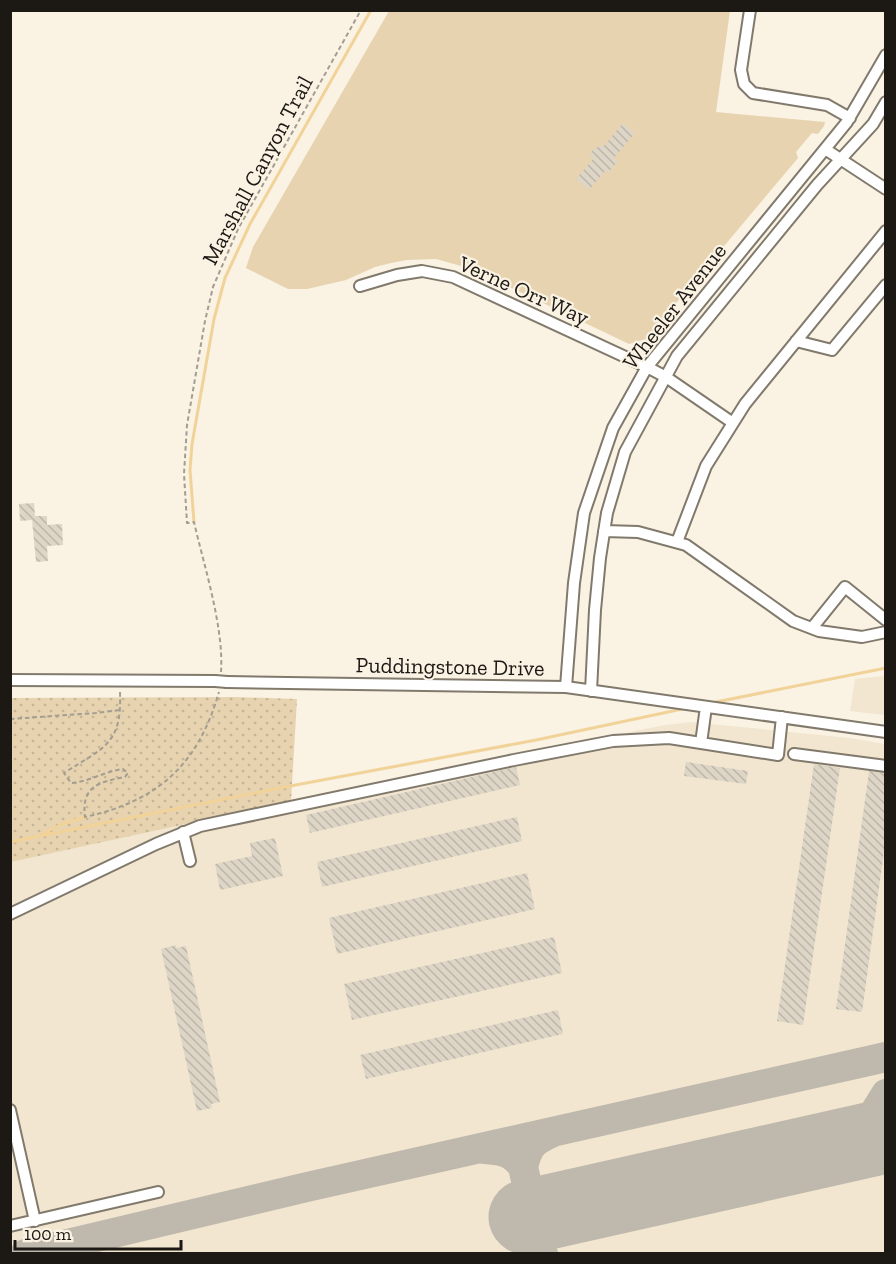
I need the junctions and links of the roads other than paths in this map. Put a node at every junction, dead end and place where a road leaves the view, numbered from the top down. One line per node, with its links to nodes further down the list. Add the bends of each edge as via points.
1 (750, 10): 4 (street, via 741,70 744,84 753,93 827,105)
2 (885, 55): 4 (street, Wheeler Avenue)
3 (885, 102): 6 (street, Wheeler Avenue, via 873,124)
4 (850, 118): 5 (street, Wheeler Avenue)
5 (825, 149): 6 (street); 12 (street, Wheeler Avenue)
6 (840, 160): 7 (street); 13 (street, Wheeler Avenue, via 677,356)
7 (885, 189)
8 (885, 231): 11 (street)
9 (885, 285): 11 (street, via 832,350)
10 (360, 286): 12 (street, Verne Orr Way, via 422,271 453,277)
11 (796, 341): 14 (street)
12 (647, 367): 13 (street, Verne Orr Way); 21 (street, Wheeler Avenue, via 613,428 584,513 573,583)
13 (666, 377): 14 (street, Verne Orr Way); 15 (street, Wheeler Avenue, via 625,452)
14 (733, 423): 16 (street, via 706,466)
15 (604, 531): 16 (street, via 638,532); 22 (street, Wheeler Avenue)
16 (677, 542): 18 (street, via 686,544 793,621)
17 (885, 620): 18 (street, via 844,587)
18 (812, 628): 19 (street, via 862,636)
19 (885, 632)
20 (10, 680): 21 (street, Puddingstone Drive, bridge)
21 (566, 687): 22 (street, Puddingstone Drive)
22 (591, 691): 23 (street, Puddingstone Drive)
23 (706, 707): 24 (street, Puddingstone Drive); 26 (street)
24 (782, 717): 25 (street, Puddingstone Drive); 26 (street, via 777,755)
25 (885, 732)
26 (701, 743): 29 (street, via 669,738 613,741 323,799)
27 (794, 754): 28 (street)
28 (885, 766)
29 (183, 832): 30 (street); 31 (street)
30 (190, 861)
31 (10, 914)
32 (10, 1110): 34 (street)
33 (158, 1192): 34 (street)
34 (36, 1221): 35 (street)
35 (10, 1226)

